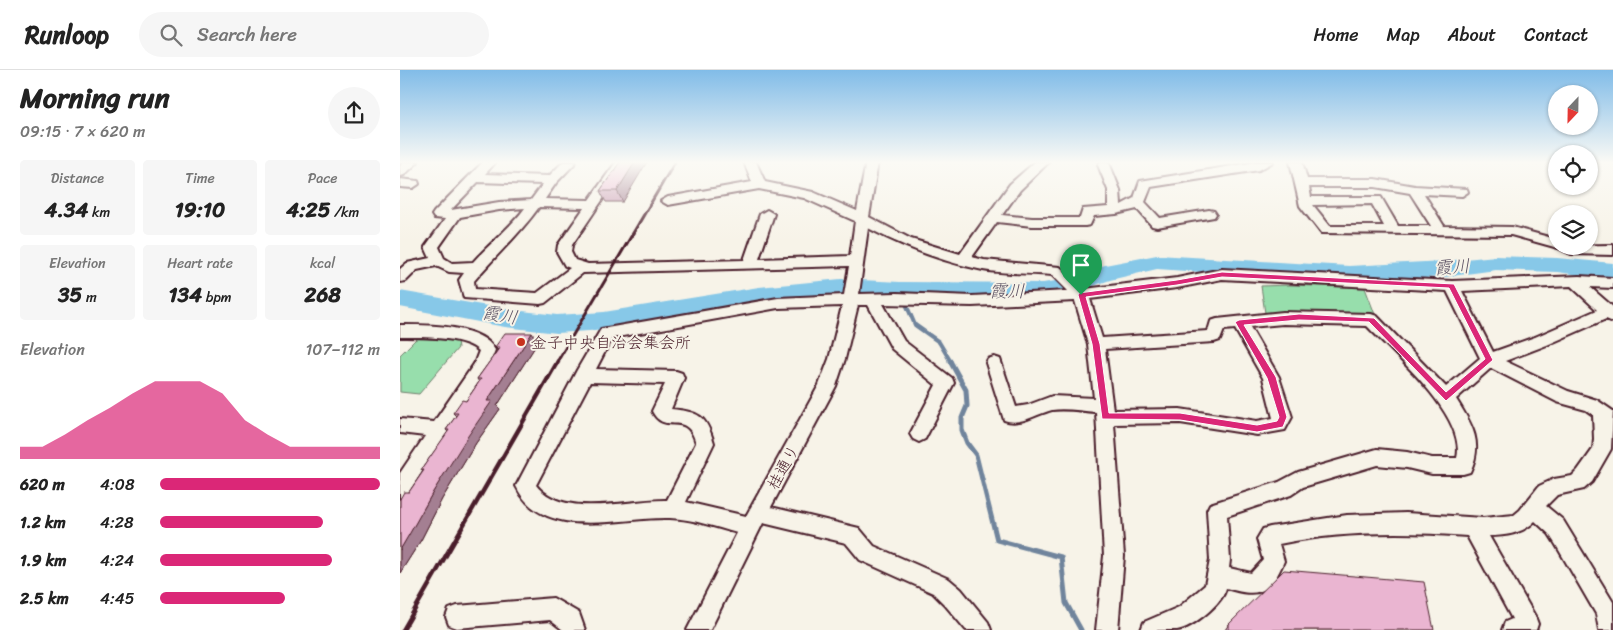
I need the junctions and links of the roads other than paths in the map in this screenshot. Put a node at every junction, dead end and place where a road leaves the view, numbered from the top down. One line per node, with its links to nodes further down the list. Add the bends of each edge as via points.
1 (464, 188): 22 (street, via 439,215)
2 (546, 188): 16 (street)
3 (605, 188): 18 (street)
4 (740, 188): 14 (street)
5 (775, 188): 24 (street, via 808,194)
6 (868, 188): 24 (street)
7 (1014, 188): 23 (street)
8 (1113, 188): 19 (street)
9 (1144, 188): 17 (street)
10 (1303, 188): 15 (street)
11 (1404, 188): 12 (street)
12 (1415, 190): 13 (street); 26 (street)
13 (1462, 192)
14 (668, 201)
15 (1306, 201): 25 (street, via 1326,230); 25 (street, via 1376,200)
16 (534, 203): 18 (street); 22 (street); 33 (street, via 519,226)
17 (1139, 203): 19 (street); 21 (street, via 1156,223)
18 (594, 204): 34 (street, via 565,245 564,252 570,263)
19 (1115, 210): 23 (street, via 1088,212 1085,222 1076,223)
20 (767, 214): 32 (street)
21 (1210, 214)
22 (455, 215): 31 (street, via 432,248)
23 (994, 218): 30 (street)
24 (864, 220): 30 (street, via 906,242); 35 (street)
25 (1393, 230): 26 (street)
26 (1440, 230): 27 (street, via 1512,231)
27 (1548, 242)
28 (1598, 249): 29 (street)
29 (1613, 250)
30 (963, 260): 40 (street, via 984,265 1055,270)
31 (438, 262): 33 (street, via 457,269); 36 (street, via 412,266)
32 (750, 263): 34 (street); 35 (street)
33 (477, 267): 34 (street, via 466,280 469,294 540,299)
34 (580, 268)
35 (856, 268): 42 (street, 桂通り)
36 (401, 277)
37 (1575, 282): 38 (street); 39 (street); 43 (street)
38 (1613, 283)
39 (1452, 286): 40 (street, via 1222,274); 47 (street)
40 (1081, 295): 41 (street, via 972,301); 46 (street)
41 (872, 298): 42 (street); 55 (street, via 898,345 946,384)
42 (850, 299): 49 (street, via 778,303 607,333); 59 (street, 桂通り, via 843,346 828,386)
43 (1611, 314): 47 (street)
44 (1239, 322): 46 (street, via 1216,325 1214,336); 50 (street, via 1299,317 1371,320); 51 (street, via 1271,377 1283,417 1279,424 1257,428 1180,416)
45 (400, 331): 54 (street, via 456,336 473,339 486,346 487,355 482,366)
46 (1096, 344): 51 (street)
47 (1489, 360): 50 (street); 52 (street, via 1563,397 1591,405)
48 (994, 363): 51 (street, via 1010,414 1030,412 1052,403)
49 (583, 376): 58 (street, via 676,378 662,411 689,418 700,426 705,443); 58 (street, via 526,486 540,503 556,510 591,515)
50 (1446, 398): 61 (street, via 1469,444 1463,466 1432,466 1377,457 1298,480 1284,490 1217,510 1220,560)
51 (1104, 411): 66 (street, via 1114,556)
52 (1607, 416): 57 (street, via 1601,453 1588,472 1580,481 1550,489 1539,497)
53 (400, 426): 54 (street)
54 (439, 430): 56 (street)
55 (919, 434)
56 (400, 489)
57 (1534, 508): 60 (street, via 1517,522); 69 (street, via 1556,527 1563,538 1606,611)
58 (673, 509): 59 (street)
59 (754, 520): 64 (street, 桂通り); 65 (street, via 852,535 867,554 940,586 954,596)
60 (1473, 527): 61 (street, via 1426,523 1350,524 1294,531 1267,539 1274,561 1256,584); 68 (street, via 1527,624)
61 (1217, 575): 67 (street, via 1215,591 1187,615)
62 (457, 617): 63 (street, via 553,609 571,621)
63 (574, 630)
64 (698, 630)
65 (980, 630)
66 (1107, 630)
67 (1152, 630)
68 (1513, 630)
69 (1610, 630)

